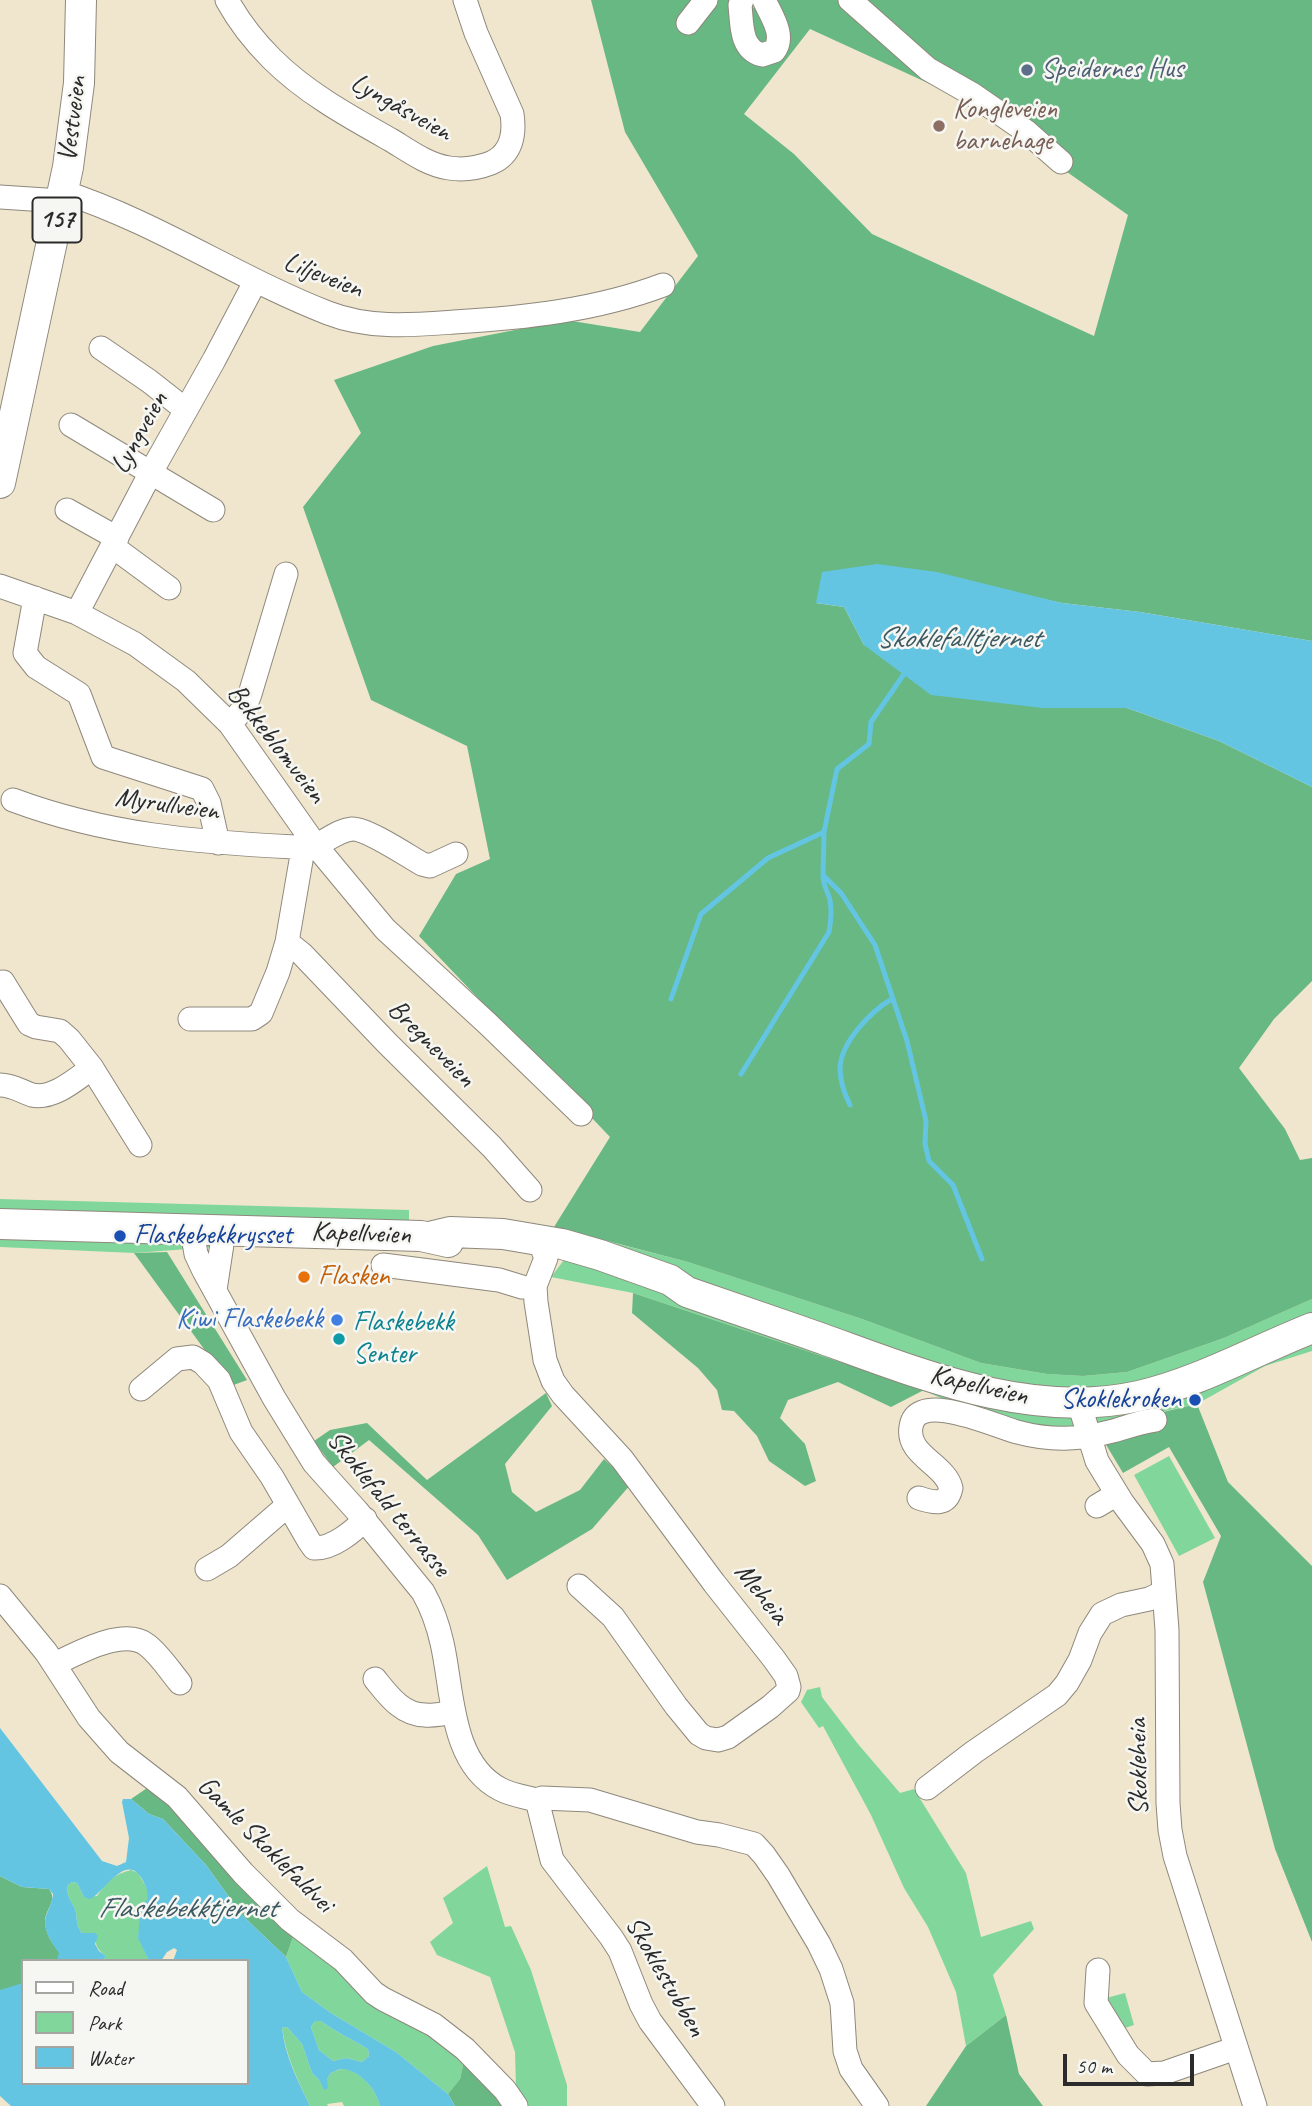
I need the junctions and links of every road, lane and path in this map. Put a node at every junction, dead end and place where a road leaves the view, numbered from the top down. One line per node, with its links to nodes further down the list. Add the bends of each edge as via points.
1 (81, 0): 11 (main road, Vestveien / 157, via 79,83)
2 (227, 0): 3 (street, Lyngåsveien, via 273,61 322,99 416,155 457,168 499,158 507,150 514,126)
3 (465, 0)
4 (706, 0): 8 (street)
5 (742, 0): 6 (street, via 745,40 762,55 774,51 779,40)
6 (764, 0)
7 (850, 0): 9 (street, via 928,69 1027,132)
8 (688, 23)
9 (1061, 162)
10 (0, 197): 11 (street, Liljeveien)
11 (62, 197): 12 (street, Liljeveien, via 113,211); 18 (main road, Vestveien / 157)
12 (255, 282): 13 (street, Liljeveien, via 330,314 396,326 546,313); 15 (street, Lyngveien)
13 (663, 285)
14 (101, 348): 15 (street)
15 (186, 410): 17 (street, Lyngveien)
16 (71, 425): 17 (street)
17 (150, 474): 20 (street); 21 (street, Lyngveien)
18 (0, 483)
19 (67, 510): 21 (street)
20 (213, 510)
21 (115, 542): 24 (street); 26 (street, Lyngveien)
22 (286, 574): 27 (street, via 250,694)
23 (0, 586): 25 (street, Bekkeblomveien)
24 (169, 587)
25 (35, 598): 26 (street, Bekkeblomveien); 29 (street, via 26,653 36,667 79,694 103,757 200,787 209,803)
26 (77, 613): 27 (street, Bekkeblomveien, via 161,662)
27 (230, 724): 30 (street, Bekkeblomveien)
28 (13, 800): 29 (street, Myrullveien, via 129,832)
29 (218, 843): 30 (street, Myrullveien)
30 (310, 848): 31 (street, Bekkeblomveien, via 344,831 361,830 422,864 430,866); 32 (street); 37 (street, Bekkeblomveien, via 384,929)
31 (456, 854)
32 (287, 942): 34 (street, via 258,1016); 39 (street, Bregneveien)
33 (3, 982): 35 (street, via 29,1024 60,1031)
34 (190, 1019)
35 (92, 1068): 36 (street, via 46,1094 34,1096); 38 (street)
36 (0, 1085)
37 (580, 1114)
38 (140, 1145)
39 (530, 1190)
40 (0, 1224): 41 (main road, Kapellveien)
41 (192, 1230): 42 (main road, Kapellveien); 46 (street, Skoklefald terrasse, via 196,1254)
42 (224, 1231): 43 (main road, Kapellveien, via 429,1237); 46 (street)
43 (538, 1251): 45 (street, Meheia, via 529,1272); 49 (main road, Kapellveien, via 668,1291 687,1292 961,1386 1022,1399)
44 (383, 1265): 45 (street)
45 (529, 1287): 58 (street, Meheia, via 536,1302 545,1360 557,1388 640,1482 774,1658 786,1676 786,1694 736,1733 718,1740 706,1738 613,1616)
46 (215, 1290): 56 (street, Skoklefald terrasse, via 314,1463)
47 (1312, 1328): 49 (main road, Kapellveien, via 1167,1388)
48 (141, 1389): 54 (street, via 177,1359 198,1359 219,1380 241,1432)
49 (1079, 1403): 51 (street, Skokleheia)
50 (1155, 1420): 51 (street)
51 (1089, 1435): 52 (street, Skokleheia, via 1097,1461); 53 (street, via 1056,1439 931,1408 913,1419 910,1430 918,1451 950,1483 950,1492 937,1503)
52 (1117, 1494): 55 (street); 59 (street, Skokleheia, via 1158,1554)
53 (919, 1498)
54 (288, 1505): 56 (street, via 314,1548 336,1542); 57 (street)
55 (1097, 1506)
56 (365, 1519): 64 (street, Skoklefald terrasse, via 428,1602 442,1645)
57 (207, 1569)
58 (579, 1586)
59 (1164, 1592): 65 (street, via 1102,1614 1068,1683 1057,1695); 68 (street, Skokleheia, via 1170,1830)
60 (0, 1595): 61 (street, Gamle Skoklefaldvei)
61 (55, 1664): 63 (street, via 99,1645 131,1638 147,1645); 69 (street, Gamle Skoklefaldvei, via 106,1739 177,1797 290,1920 344,1960 374,1993 433,2025 465,2049)
62 (375, 1679): 64 (street, via 406,1710 424,1716)
63 (180, 1683)
64 (453, 1713): 66 (street, Skoklefald terrasse, via 478,1771 503,1791)
65 (927, 1788)
66 (537, 1800): 70 (street, Skoklestubben, via 552,1860 611,1937 650,2021); 71 (street, Skoklefald terrasse, via 590,1800 754,1844 778,1875 831,1969 842,2003 845,2051 851,2069)
67 (1098, 1970): 68 (street, via 1096,2003 1128,2056 1147,2074 1164,2073)
68 (1236, 2049): 72 (street, Skokleheia)
69 (516, 2106)
70 (713, 2106)
71 (877, 2106)
72 (1255, 2106)

